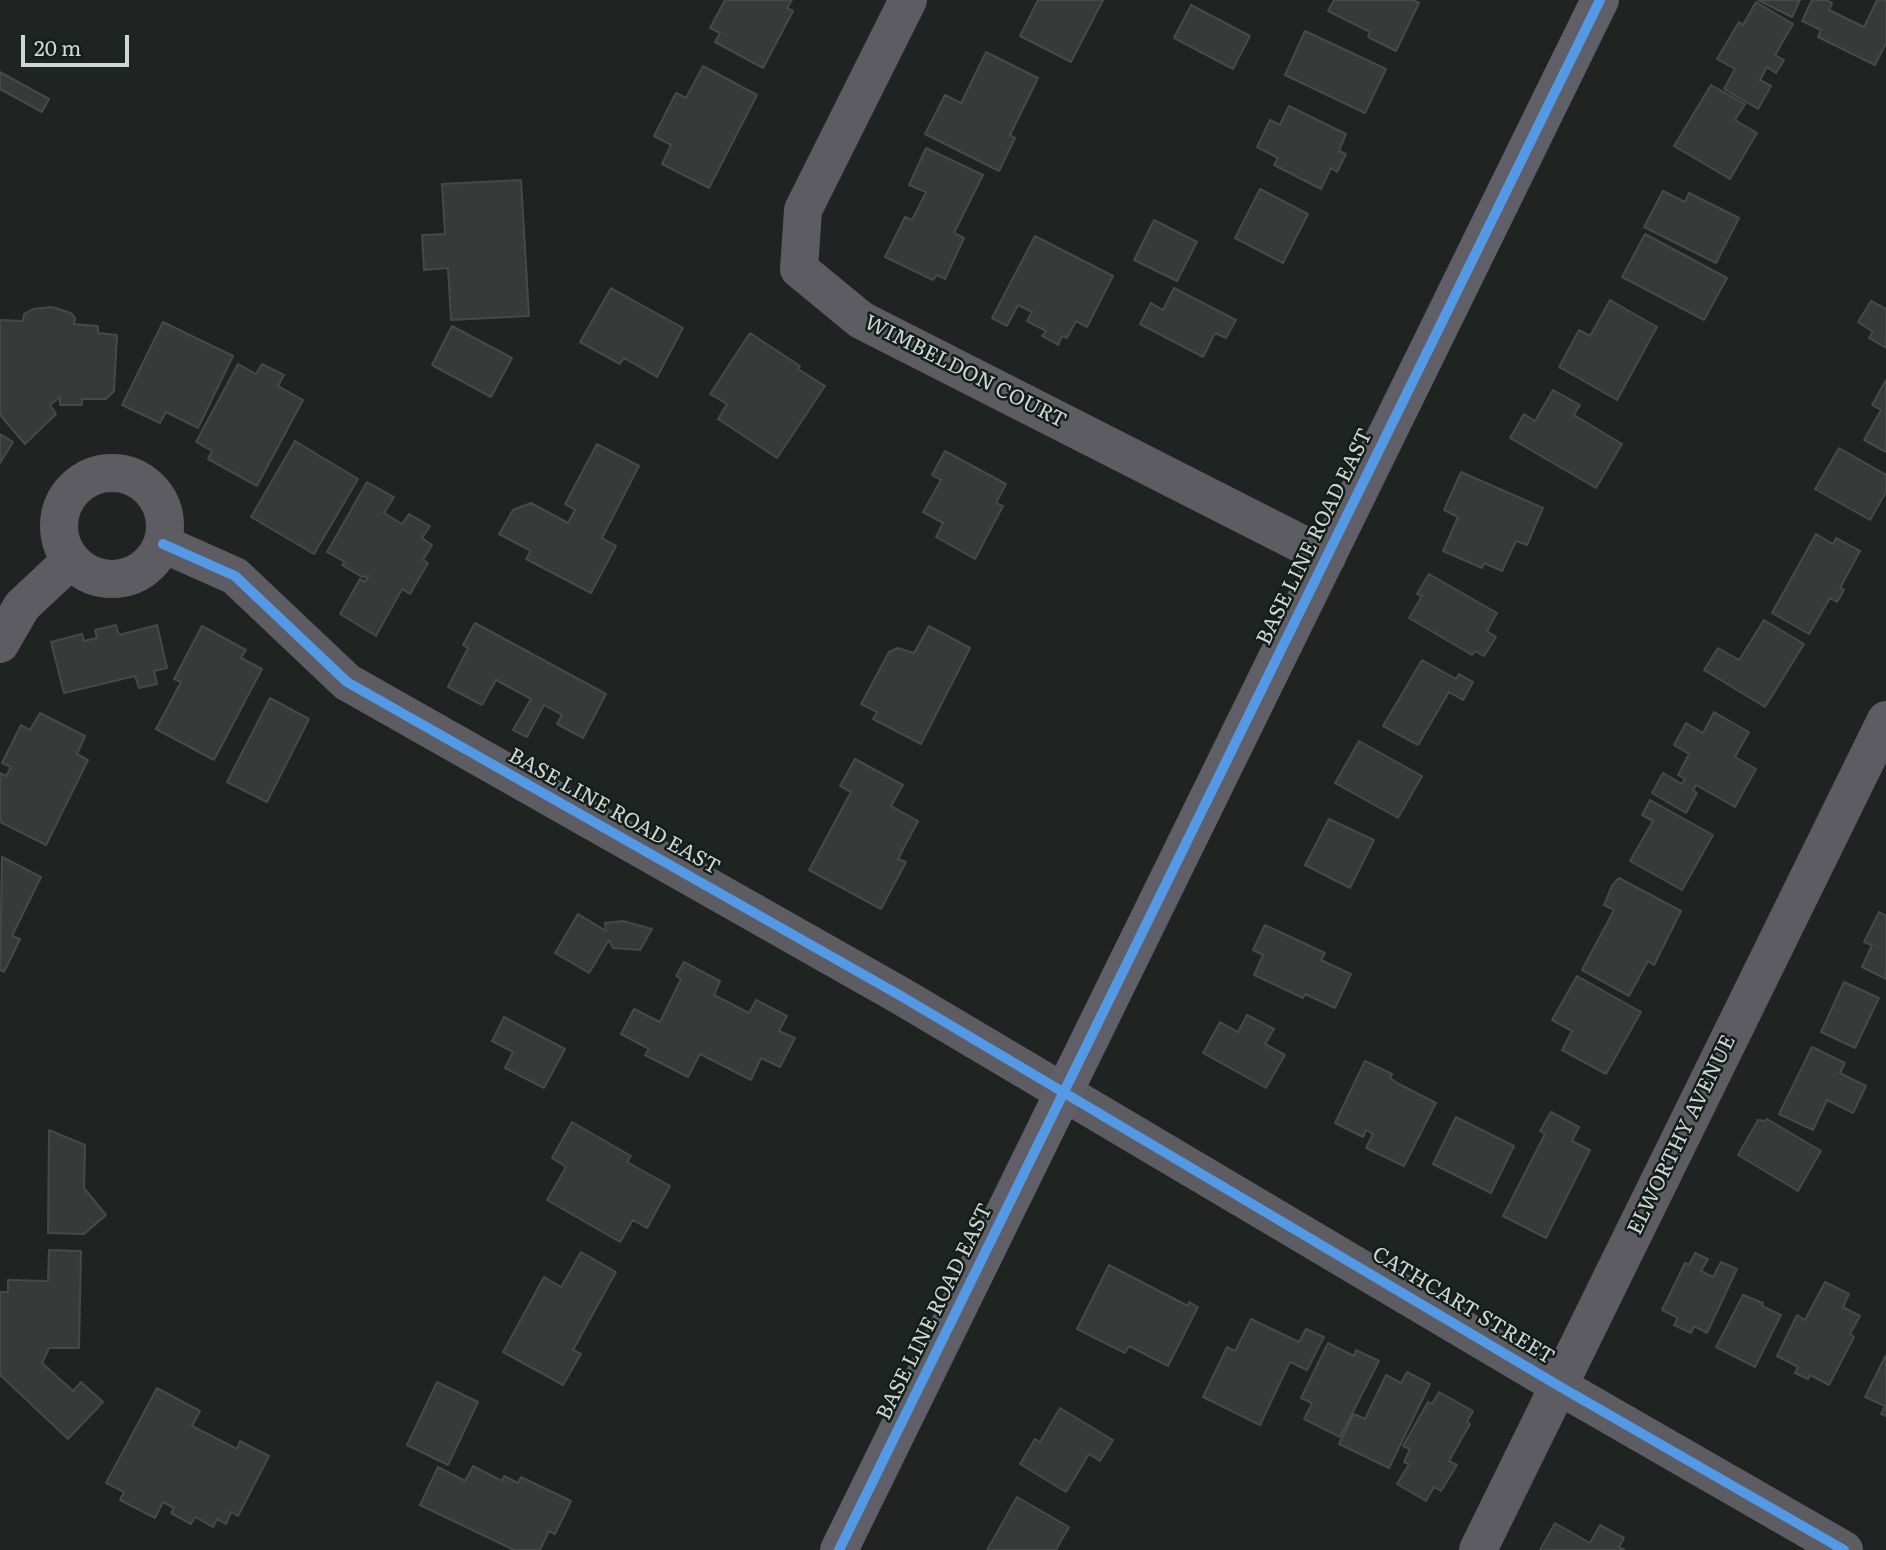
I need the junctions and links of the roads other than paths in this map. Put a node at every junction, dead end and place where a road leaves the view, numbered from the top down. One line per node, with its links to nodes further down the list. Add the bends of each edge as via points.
1 (908, 0): 4 (street, WIMBELDON COURT, via 803,210 799,268 861,320)
2 (1600, 0): 4 (street, BASE LINE ROAD EAST)
3 (163, 544): 5 (street, via 147,568 121,580 93,577); 5 (street, via 166,516 154,491 131,474 103,472 78,484 61,507 58,534); 8 (street, BASE LINE ROAD EAST, via 235,576 346,682)
4 (1326, 557): 8 (street, BASE LINE ROAD EAST)
5 (70, 561): 6 (street, via 22,606)
6 (0, 644)
7 (1886, 720): 9 (street, ELWORTHY AVENUE)
8 (1065, 1091): 9 (street, CATHCART STREET); 10 (street, BASE LINE ROAD EAST)
9 (1559, 1387): 11 (street, ELWORTHY AVENUE); 12 (street, CATHCART STREET)
10 (839, 1550)
11 (1478, 1550)
12 (1844, 1550)

